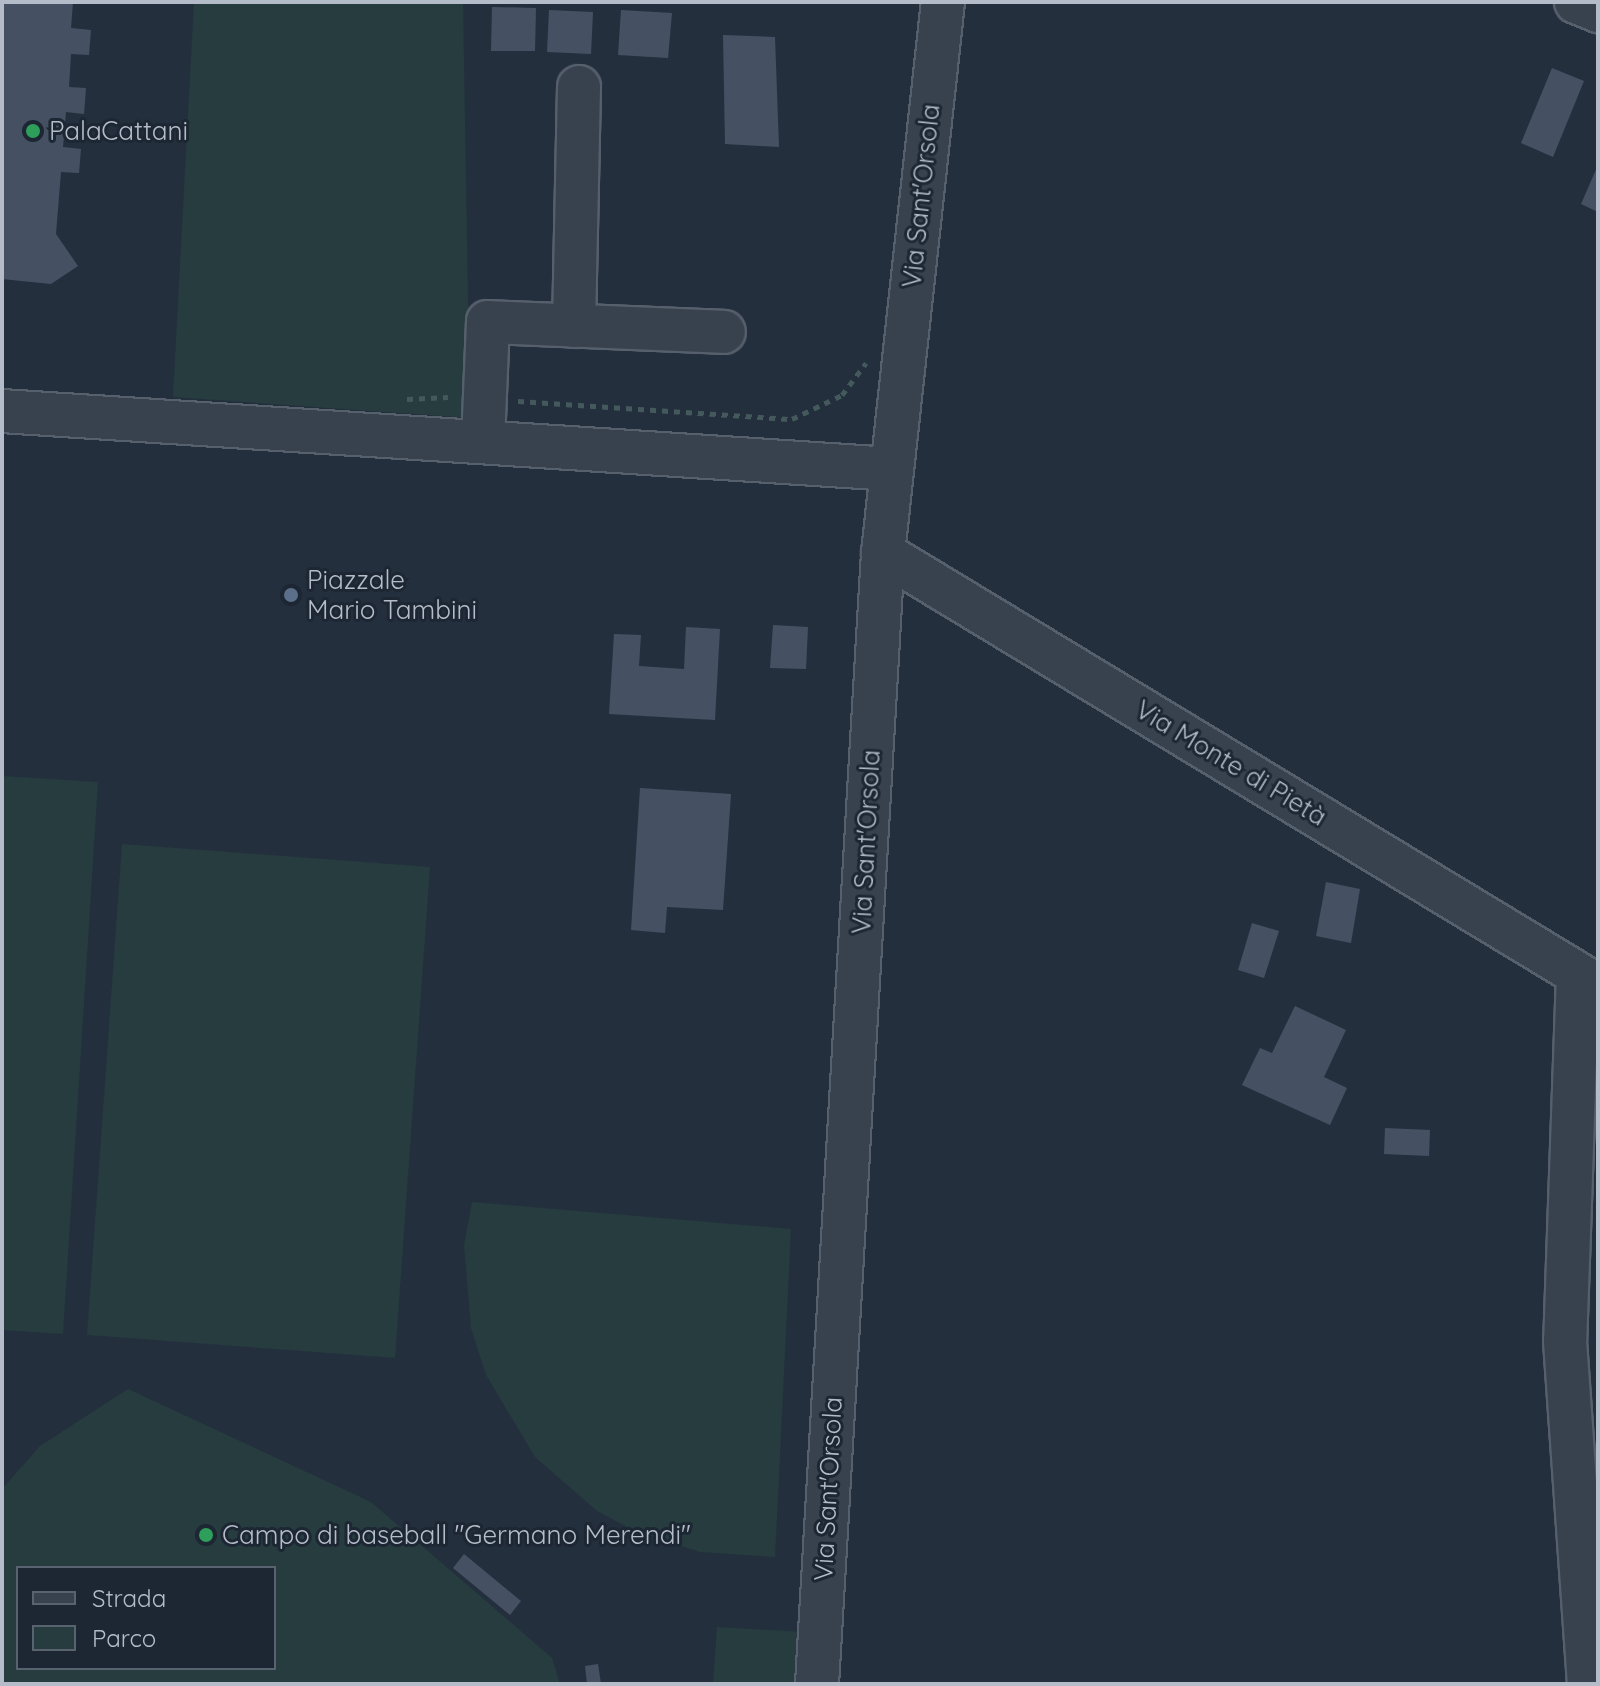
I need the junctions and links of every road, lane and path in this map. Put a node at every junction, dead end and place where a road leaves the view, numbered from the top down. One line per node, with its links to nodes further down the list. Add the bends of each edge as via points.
1 (943, 2): 9 (street, Via Sant'Orsola)
2 (1576, 2): 3 (street)
3 (1598, 11)
4 (579, 87): 5 (street)
5 (574, 326): 6 (street); 8 (street, via 488,322)
6 (724, 332)
7 (2, 411): 8 (street)
8 (483, 442): 9 (street)
9 (892, 469): 10 (street, Via Sant'Orsola)
10 (883, 553): 11 (street, Via Monte di Pietà); 12 (street, Via Sant'Orsola)
11 (1588, 980): 13 (street, Via Monte di Pietà, via 1565,1341)
12 (817, 1684)
13 (1589, 1684)

